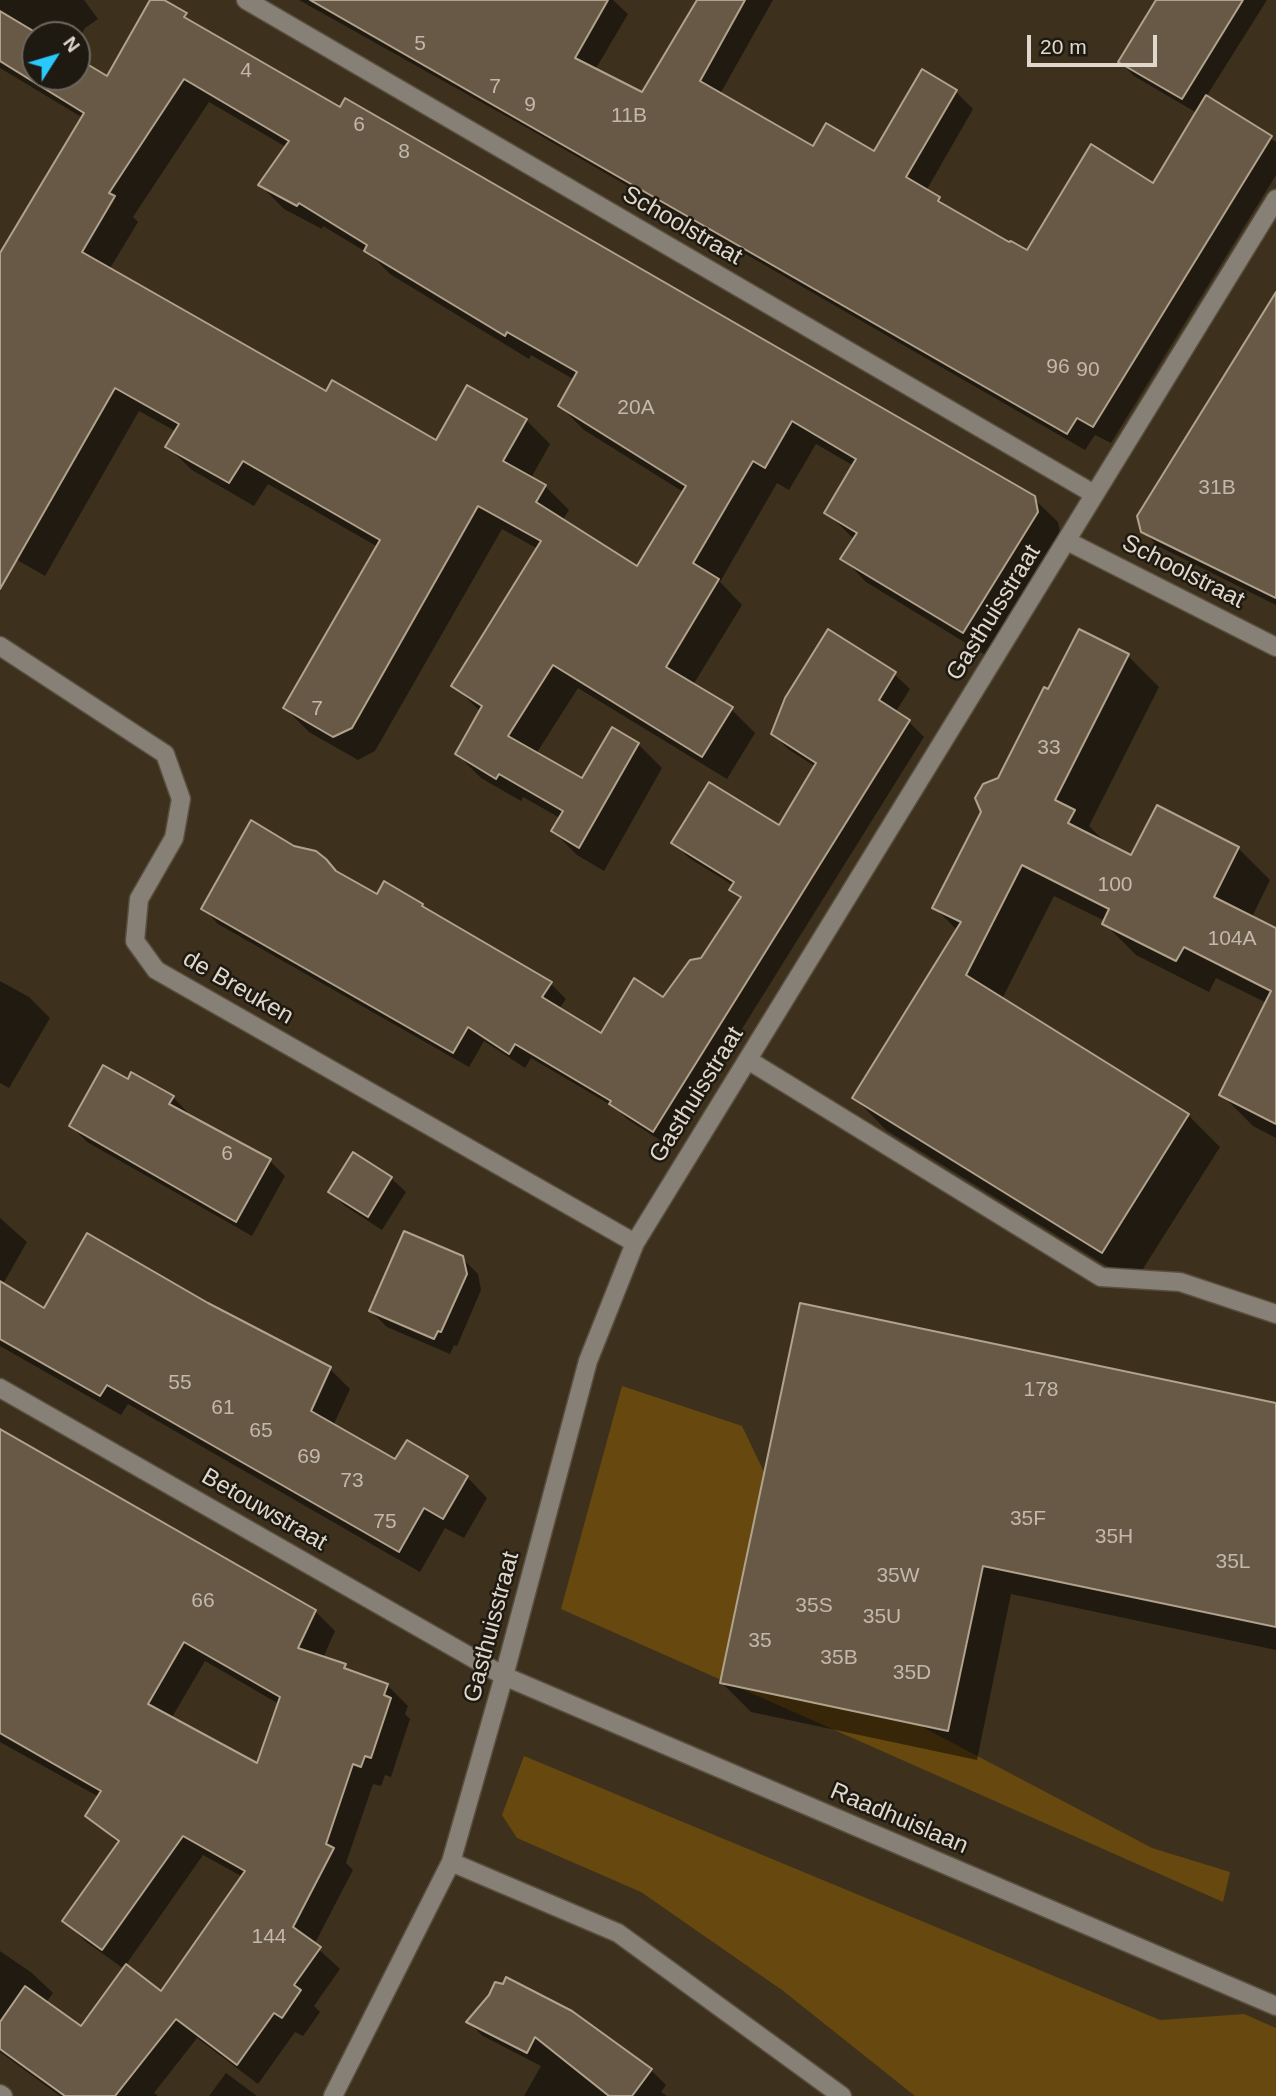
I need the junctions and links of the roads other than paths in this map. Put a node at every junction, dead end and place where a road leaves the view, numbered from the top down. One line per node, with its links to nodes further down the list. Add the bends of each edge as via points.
1 (246, 0): 3 (street, Schoolstraat)
2 (1276, 199): 3 (street, Gasthuisstraat)
3 (1094, 494): 4 (street, Gasthuisstraat)
4 (1067, 541): 6 (street, Schoolstraat); 7 (street, Gasthuisstraat)
5 (0, 646): 8 (street, de Breuken, via 165,754 181,799 179,812 174,838 139,899 135,941 156,970)
6 (1276, 647)
7 (748, 1060): 8 (street, Gasthuisstraat); 9 (street, via 1101,1278 1181,1282)
8 (635, 1243): 11 (street, Gasthuisstraat, via 588,1361)
9 (1276, 1314)
10 (0, 1388): 11 (street, Betouwstraat)
11 (505, 1676): 12 (street, Gasthuisstraat); 13 (street, Raadhuislaan)
12 (451, 1862): 14 (street, Gasthuisstraat); 15 (street, via 618,1933)
13 (1276, 2006)
14 (333, 2096)
15 (842, 2096)

